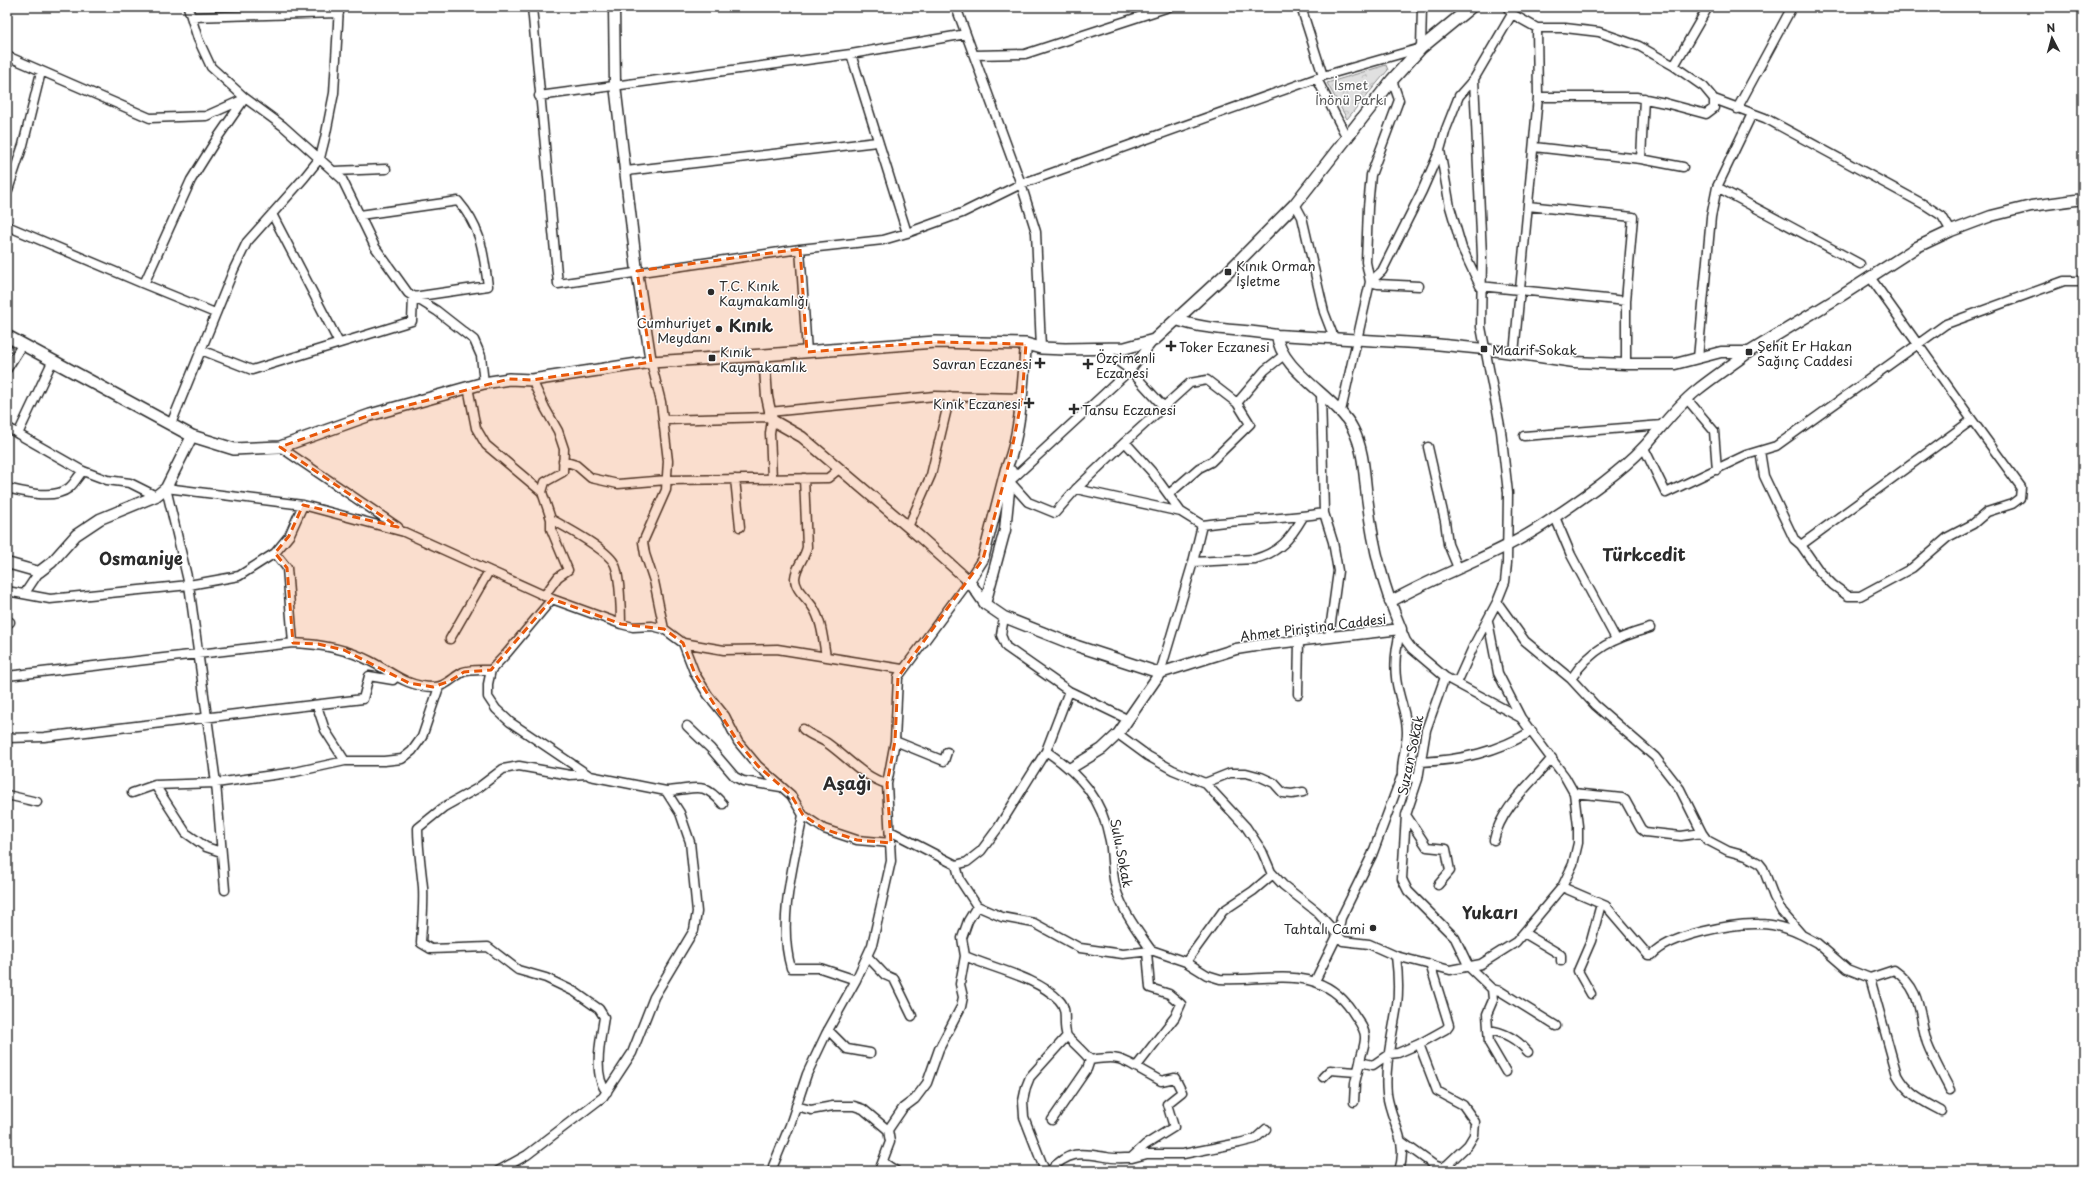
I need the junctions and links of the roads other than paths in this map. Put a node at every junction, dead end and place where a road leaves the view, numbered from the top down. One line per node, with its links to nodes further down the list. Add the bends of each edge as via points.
1 (188, 7): 15 (street)
2 (532, 7): 28 (street)
3 (614, 7): 27 (street)
4 (956, 7): 17 (street)
5 (1169, 7): 12 (street)
6 (1301, 7): 24 (street)
7 (1422, 7): 18 (street)
8 (1471, 7): 18 (main road)
9 (1507, 7): 14 (street)
10 (1708, 7): 22 (street)
11 (1792, 7): 33 (street)
12 (1157, 9): 20 (street, via 1025,54)
13 (339, 10): 15 (street); 39 (street, via 334,93)
14 (1512, 14): 16 (street); 25 (street)
15 (191, 17): 30 (street, via 211,67)
16 (1537, 28): 22 (street, via 1599,32 1639,46); 29 (street)
17 (966, 34): 19 (street); 20 (street)
18 (1421, 48): 24 (street); 26 (main road)
19 (851, 54): 27 (street); 36 (street)
20 (974, 55): 45 (street)
21 (7, 56): 23 (street)
22 (1674, 66): 32 (street, via 1704,87)
23 (41, 72): 30 (street, via 150,118 206,116); 47 (street, via 23,145)
24 (1320, 78): 35 (street); 45 (street)
25 (1474, 79): 38 (street, via 1459,96); 64 (street, via 1482,256)
26 (1392, 80): 35 (main road); 61 (street, via 1399,100 1371,175 1366,262)
27 (615, 85): 28 (street); 43 (street)
28 (539, 96): 58 (street, via 558,284)
29 (1538, 97): 31 (street); 37 (street)
30 (246, 98): 39 (street); 62 (street, via 191,180)
31 (1644, 98): 32 (street, via 1706,114 1714,108); 40 (street)
32 (1714, 99): 33 (street)
33 (1737, 109): 34 (street)
34 (1752, 114): 46 (street); 54 (street, via 1765,118 1925,205 1942,216)
35 (1347, 138): 49 (main road)
36 (877, 142): 43 (street); 55 (street)
37 (1534, 147): 40 (street); 50 (street)
38 (1440, 150): 61 (street, via 1382,271); 64 (street, via 1450,207 1462,248)
39 (320, 158): 44 (street); 51 (street)
40 (1641, 159): 41 (street)
41 (1683, 167)
42 (386, 168): 44 (street)
43 (626, 171): 58 (street)
44 (334, 172): 52 (street, via 342,179)
45 (1021, 184): 55 (street, via 962,213); 79 (street, via 1036,232)
46 (1716, 187): 57 (street); 88 (street)
47 (7, 193)
48 (2083, 199): 54 (street, via 2032,206 1991,216)
49 (1295, 204): 69 (main road); 72 (street, via 1302,217 1324,312)
50 (1528, 206): 65 (street); 67 (street, via 1633,217)
51 (272, 214): 68 (street, via 247,242); 75 (street)
52 (360, 215): 66 (street, via 391,272); 66 (street, via 458,201 471,216 482,243 488,286)
53 (7, 226): 62 (street)
54 (1951, 230): 59 (street, via 1917,247)
55 (907, 233): 56 (street, via 883,240)
56 (800, 248): 58 (street); 83 (street)
57 (1860, 264)
58 (638, 271): 90 (street)
59 (1870, 277): 76 (street); 84 (street)
60 (2083, 281): 76 (street, via 2064,281 1994,305 1946,324)
61 (1370, 282): 63 (street); 73 (street)
62 (144, 284): 68 (street)
63 (1419, 286)
64 (1480, 286): 65 (street); 81 (street)
65 (1520, 289): 67 (street); 85 (street)
66 (413, 297): 75 (street, via 412,321); 95 (street, via 437,311 474,340 481,356)
67 (1626, 301): 91 (street)
68 (215, 313): 82 (street)
69 (1177, 320): 70 (street, via 1197,327 1248,330); 74 (main road)
70 (1276, 335): 72 (street); 87 (street)
71 (7, 336): 78 (main road)
72 (1334, 338): 73 (street)
73 (1356, 339): 81 (street); 103 (street)
74 (1154, 340): 80 (main road, via 1125,348); 93 (street)
75 (339, 343): 82 (street, via 252,370)
76 (1918, 343): 106 (street); 117 (street, via 1776,446)
77 (1026, 344): 79 (main road); 83 (main road, via 935,342); 99 (street)
78 (22, 345): 89 (main road); 92 (street)
79 (1041, 348): 80 (main road)
80 (1100, 348): 93 (street)
81 (1484, 349): 85 (street); 146 (street, via 1502,439 1508,493)
82 (201, 350): 107 (street)
83 (807, 352): 86 (main road)
84 (1750, 352): 88 (street, via 1721,352); 100 (street)
85 (1514, 354): 91 (street, via 1574,362)
86 (764, 355): 90 (main road); 104 (street)
87 (1284, 355): 97 (street); 101 (street, via 1265,370)
88 (1698, 358): 91 (street, via 1675,364)
89 (52, 362): 107 (main road); 110 (street)
90 (651, 362): 94 (main road); 105 (street)
91 (1626, 364)
92 (7, 369)
93 (1130, 370): 102 (street); 127 (street)
94 (532, 380): 95 (main road, via 509,379); 119 (street, via 558,430 564,449)
95 (484, 383): 96 (main road)
96 (468, 387): 115 (main road, via 370,415); 132 (street, via 476,428 486,446)
97 (1321, 394): 103 (street); 137 (street)
98 (950, 396): 99 (street); 104 (street, via 856,402); 143 (street, via 931,475)
99 (1022, 398): 118 (street)
100 (1687, 399): 108 (street); 121 (street, via 1714,431)
101 (1237, 403): 102 (street, via 1207,380 1190,382); 133 (street, via 1250,424 1211,462 1199,468)
102 (1163, 406): 113 (street)
103 (1341, 411): 158 (street, via 1358,439 1379,568)
104 (770, 416): 105 (street); 120 (street, via 802,437); 123 (street)
105 (663, 420): 126 (street, via 668,461)
106 (1972, 420): 145 (street); 145 (street, via 2021,486 2020,498 2016,501 1987,512 1973,524 1948,537 1912,568 1860,596 1848,596 1832,585)
107 (171, 424): 111 (main road)
108 (1662, 425): 112 (street); 116 (street)
109 (7, 428): 110 (street)
110 (18, 434): 122 (street)
111 (192, 436): 115 (main road, via 234,450); 129 (street)
112 (1524, 436)
113 (1125, 442): 131 (street); 133 (street)
114 (1428, 446): 150 (street, via 1448,544)
115 (280, 447): 144 (street)
116 (1644, 448): 121 (street, via 1666,493); 139 (street)
117 (1760, 451): 121 (street); 145 (street, via 1764,476 1794,539)
118 (1010, 459): 127 (street); 130 (street)
119 (563, 461): 126 (street, via 576,465 587,476 604,482 632,484); 132 (street, via 563,472 545,482)
120 (840, 469): 124 (street, via 828,478); 143 (street)
121 (1717, 470)
122 (83, 471): 128 (street, via 68,488 54,494 26,493); 134 (street, via 107,480 130,483)
123 (772, 478): 124 (street); 125 (street)
124 (804, 478): 174 (street, via 807,547 806,555 797,567 795,580 801,595 812,606 819,620)
125 (735, 479): 126 (street); 142 (street)
126 (666, 480): 165 (street, via 666,490 643,542)
127 (1010, 482): 130 (street); 131 (street, via 1028,502 1055,513); 160 (street, via 1005,530)
128 (7, 488)
129 (166, 488): 134 (street); 135 (street); 154 (street)
130 (1001, 489): 153 (street, via 983,559)
131 (1076, 489): 136 (street)
132 (542, 492): 140 (street)
133 (1169, 494): 136 (street)
134 (156, 496): 152 (street, via 100,519 76,535 52,562)
135 (304, 505): 144 (street); 147 (street, via 289,536)
136 (1181, 512): 141 (street)
137 (1324, 513): 138 (street); 167 (street, via 1338,571)
138 (1303, 517): 141 (street); 148 (street, via 1278,550 1255,560)
139 (1555, 517): 146 (street); 169 (street, via 1571,554)
140 (551, 519): 157 (street, via 551,528 568,570 558,577); 163 (street, via 591,542 614,563)
141 (1202, 525): 148 (street)
142 (740, 527)
143 (908, 527): 153 (street)
144 (404, 532): 151 (street)
145 (1801, 545)
146 (1507, 546): 150 (street); 159 (street, via 1505,582)
147 (275, 553): 154 (street, via 239,576); 171 (street, via 287,568)
148 (1193, 562): 177 (street)
149 (7, 563): 152 (street)
150 (1458, 568): 158 (street)
151 (489, 571): 157 (street); 168 (street)
152 (39, 572): 156 (street)
153 (969, 581): 160 (street); 175 (street)
154 (189, 585): 156 (street, via 50,599); 173 (street)
155 (7, 591): 156 (street)
156 (25, 593)
157 (548, 597): 163 (street); 176 (street, via 508,653)
158 (1390, 602): 166 (street)
159 (1497, 602): 162 (street); 181 (street, via 1525,641)
160 (985, 604): 161 (street)
161 (1004, 617): 177 (street, via 1077,646); 184 (street, via 1001,635 1006,647)
162 (1488, 621): 182 (street); 188 (street, via 1498,673)
163 (621, 624): 165 (street)
164 (1650, 628): 169 (street)
165 (664, 629): 172 (street)
166 (1401, 629): 167 (street, Ahmet Piriştina Caddesi); 180 (street, via 1412,649); 203 (street, via 1395,656 1398,691 1407,734)
167 (1329, 637): 170 (street, Ahmet Piriştina Caddesi)
168 (450, 639)
169 (1616, 639): 181 (street, via 1582,662)
170 (1299, 640): 177 (street, Ahmet Piriştina Caddesi, via 1236,649); 185 (street)
171 (293, 642): 173 (street); 179 (street, via 344,650 370,661)
172 (683, 643): 174 (street, via 724,650 777,648); 209 (street, via 695,674 725,716 738,742 758,766)
173 (198, 652): 178 (street); 187 (street)
174 (826, 656): 175 (street)
175 (902, 669): 195 (street, via 898,677)
176 (491, 670): 183 (street, via 464,672); 202 (street, via 488,697 496,709 510,722)
177 (1160, 673): 189 (street)
178 (7, 676)
179 (395, 677): 183 (street, via 409,683); 186 (street, via 393,680 369,676 363,699)
180 (1445, 677): 182 (street); 200 (street, Suzan Sokak, via 1426,730)
181 (1571, 679): 220 (street, via 1596,706 1655,757 1680,789)
182 (1457, 683): 188 (street)
183 (439, 686): 199 (street, via 422,736 412,752 402,759)
184 (1069, 691): 189 (street); 196 (street)
185 (1298, 694)
186 (317, 706): 187 (street); 199 (street, via 325,730)
187 (206, 716): 194 (street, via 44,737); 205 (street)
188 (1522, 718): 192 (street)
189 (1127, 719): 193 (street)
190 (687, 726): 209 (street, via 739,779)
191 (803, 729): 207 (street, via 813,737 826,742 861,771)
192 (1532, 731): 198 (street); 200 (street, via 1489,752 1455,760)
193 (1118, 734): 201 (street, via 1102,750); 206 (street, via 1172,770)
194 (7, 738)
195 (895, 741): 197 (street, via 944,761); 207 (street)
196 (1046, 751): 201 (street, Sulu Sokak); 224 (street, via 981,851 967,862)
197 (947, 752)
198 (1552, 758): 213 (street); 221 (street, via 1511,806)
199 (345, 761): 205 (street, via 295,772)
200 (1421, 762): 204 (street, Suzan Sokak)
201 (1071, 768): 234 (street, Sulu Sokak, via 1093,794 1102,815 1110,841 1112,868 1118,894)
202 (586, 774): 210 (street, via 631,786); 263 (street, via 570,775 519,766 503,769 478,788 444,807 418,828 423,888 420,943 431,949 488,947 518,970 546,978 575,992 598,1009 604,1017 598,1075 601,1086)
203 (1402, 774): 204 (street); 232 (street, via 1372,855 1341,918)
204 (1418, 779): 218 (street, Suzan Sokak)
205 (216, 783): 208 (street); 223 (street)
206 (1205, 783): 211 (street, via 1238,773 1261,777 1274,783 1283,793); 225 (street, via 1246,827)
207 (887, 784): 219 (street)
208 (155, 786): 212 (street); 223 (street, via 186,833 206,847)
209 (782, 787): 217 (street, via 796,801)
210 (666, 791): 216 (street, via 699,787 711,791); 263 (street, via 680,813 690,842 697,912 694,930 654,997 632,1052)
211 (1303, 792)
212 (132, 793)
213 (1574, 793): 220 (street, via 1622,798 1645,832 1681,836); 227 (street, via 1578,843 1573,864)
214 (7, 795): 215 (street)
215 (37, 802)
216 (723, 804)
217 (803, 815): 222 (street, via 824,829 851,838); 243 (street, via 791,872 787,919 787,954 791,968 820,968)
218 (1406, 815): 226 (street, Suzan Sokak, via 1427,847 1446,850 1450,871); 241 (street, Suzan Sokak, via 1402,879 1408,891 1455,938)
219 (890, 831): 222 (street); 224 (street)
220 (1702, 834): 233 (street, via 1707,840 1728,851 1759,863 1778,905)
221 (1494, 840)
222 (891, 843): 235 (street, via 891,862 872,945)
223 (221, 852): 228 (street)
224 (956, 865): 230 (street, via 960,880)
225 (1273, 874): 232 (street, via 1283,885 1316,910); 239 (street, via 1224,911)
226 (1438, 885)
227 (1562, 887): 229 (street); 231 (street)
228 (225, 890)
229 (1601, 904): 233 (street, via 1606,906 1648,954 1652,955 1658,949 1681,939 1729,926 1773,925); 246 (street, via 1591,941 1578,971)
230 (977, 906): 234 (street, via 1002,917 1034,922 1080,948 1123,954); 236 (street, via 962,938)
231 (1524, 933): 238 (street, via 1560,955); 241 (street, via 1516,942)
232 (1338, 934): 237 (street, via 1343,941 1369,944); 244 (street)
233 (1802, 935): 242 (street, via 1818,943 1847,969)
234 (1149, 951): 239 (street); 258 (street, via 1150,988 1169,994 1181,1004 1175,1017)
235 (866, 956): 243 (street); 247 (street, via 885,975 894,979)
236 (965, 956): 251 (street, via 1028,980 1060,1001 1065,1012); 269 (street, via 960,984 963,997 961,1007 939,1049 927,1083 915,1099 903,1108)
237 (1396, 956): 240 (street); 255 (street, via 1398,997)
238 (1561, 961)
239 (1186, 962): 244 (street, via 1220,980 1279,977)
240 (1430, 964): 241 (street, via 1450,970); 252 (street, via 1449,1025 1446,1030)
241 (1469, 967): 245 (street)
242 (1870, 978): 262 (street, via 1894,970 1904,976 1919,1003 1927,1042); 266 (street, via 1897,1075 1910,1093)
243 (856, 980): 249 (street)
244 (1315, 981): 257 (street, via 1347,1003 1362,1028 1366,1037)
245 (1492, 989): 248 (street, via 1500,991); 250 (street, via 1494,1000 1487,1014)
246 (1591, 994)
247 (912, 1016)
248 (1556, 1026)
249 (828, 1030): 254 (street, via 848,1049); 265 (street, via 807,1074)
250 (1488, 1030): 253 (street, via 1500,1032 1516,1040); 260 (street, via 1491,1048)
251 (1067, 1036): 256 (street); 277 (street, via 1030,1077 1023,1101 1024,1117)
252 (1419, 1044): 255 (street); 270 (street, via 1437,1091 1467,1108 1475,1122 1474,1134 1462,1152 1442,1168)
253 (1528, 1052)
254 (870, 1053)
255 (1389, 1054): 257 (street, via 1373,1065); 270 (street, via 1387,1093)
256 (1090, 1060): 258 (street, via 1107,1057 1123,1059); 267 (street, via 1087,1069)
257 (1360, 1062): 259 (street)
258 (1136, 1067): 271 (street, via 1161,1081 1174,1078 1182,1092 1167,1104 1174,1126 1145,1145)
259 (1356, 1072): 261 (street, via 1330,1070); 264 (street)
260 (1506, 1072)
261 (1323, 1077)
262 (1950, 1090)
263 (607, 1092): 273 (street, via 527,1155)
264 (1354, 1102)
265 (796, 1106): 269 (street, via 811,1110 854,1106 863,1109); 274 (street, via 773,1166)
266 (1941, 1111)
267 (1052, 1120)
268 (1266, 1129): 271 (street, via 1255,1139 1238,1143 1183,1154 1147,1154)
269 (888, 1130): 272 (street, via 890,1142)
270 (1402, 1142): 279 (street, via 1403,1154)
271 (1131, 1158): 278 (street, via 1077,1153 1055,1164)
272 (883, 1162): 275 (street); 276 (street)
273 (498, 1171)
274 (774, 1171)
275 (879, 1171)
276 (896, 1171)
277 (1045, 1171)
278 (1050, 1171)
279 (1399, 1171)

